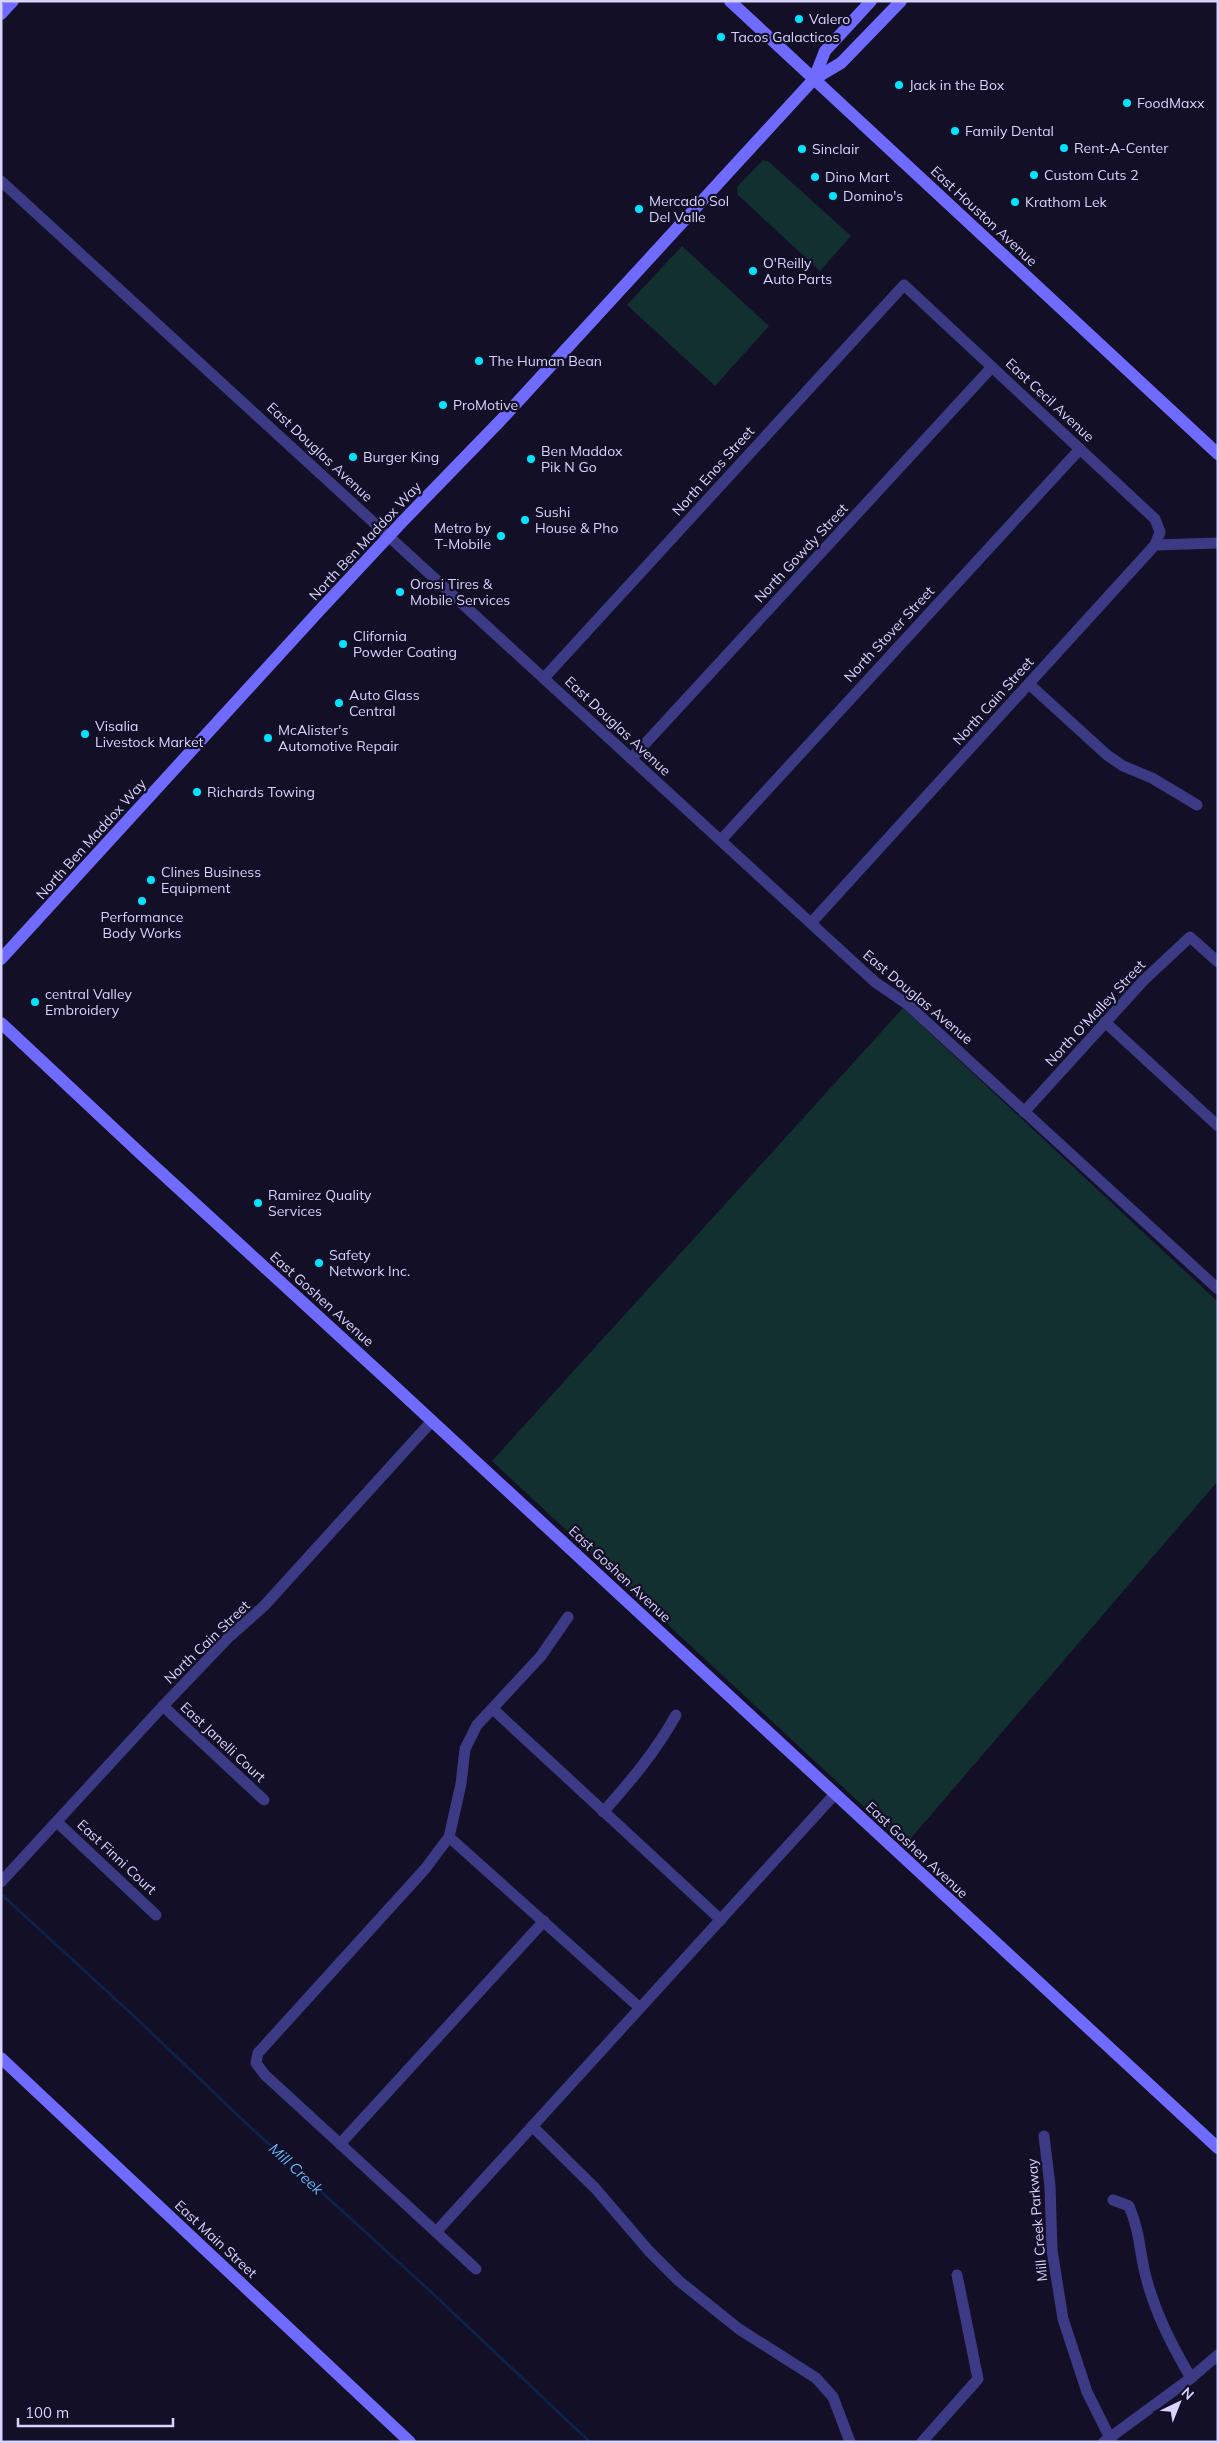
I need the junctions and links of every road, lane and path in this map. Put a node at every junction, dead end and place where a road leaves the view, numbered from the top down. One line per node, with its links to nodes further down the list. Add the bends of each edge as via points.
1 (13, 1): 5 (street)
2 (730, 1): 6 (street, East Houston Avenue)
3 (871, 1): 6 (street, North Ben Maddox Way, via 825,51)
4 (901, 1): 6 (street, North Ben Maddox Way, via 841,63)
5 (1, 14)
6 (814, 79): 11 (street, East Houston Avenue); 12 (street, North Ben Maddox Way, via 495,426)
7 (1, 181): 12 (street, East Douglas Avenue)
8 (904, 285): 9 (street, East Cecil Avenue); 15 (street, North Enos Street)
9 (992, 367): 10 (street, East Cecil Avenue); 17 (street, North Gowdy Street)
10 (1080, 449): 14 (street, East Cecil Avenue, via 1156,519 1160,532); 19 (street, North Stover Street)
11 (1218, 454)
12 (389, 536): 15 (street, East Douglas Avenue); 21 (street, North Ben Maddox Way)
13 (1218, 543): 14 (street)
14 (1155, 545): 16 (street, North Cain Street)
15 (544, 678): 17 (street, East Douglas Avenue)
16 (1029, 684): 18 (street, via 1122,766 1152,778); 20 (street, North Cain Street)
17 (631, 759): 19 (street, East Douglas Avenue)
18 (1197, 805)
19 (720, 840): 20 (street, East Douglas Avenue)
20 (811, 923): 25 (street, East Douglas Avenue, via 875,982 907,1004)
21 (1, 959)
22 (1218, 962): 23 (street, North O'Malley Street, via 1190,937)
23 (1104, 1022): 25 (street, North O'Malley Street); 26 (street)
24 (1, 1023): 28 (street, East Goshen Avenue)
25 (1024, 1112): 27 (street, East Douglas Avenue)
26 (1218, 1126)
27 (1218, 1289)
28 (432, 1421): 30 (street, North Cain Street, via 264,1606 228,1638); 33 (street, East Goshen Avenue)
29 (568, 1617): 31 (street, via 541,1656)
30 (163, 1706): 34 (street, East Janelli Court); 36 (street, North Cain Street)
31 (492, 1709): 35 (street); 37 (street, via 477,1725 465,1749)
32 (676, 1715): 35 (street, via 643,1767)
33 (835, 1794): 40 (street); 47 (street, East Goshen Avenue)
34 (264, 1800)
35 (603, 1812): 40 (street)
36 (57, 1822): 38 (street, North Cain Street); 39 (street, East Finni Court)
37 (449, 1837): 41 (street); 46 (street, via 418,1876 258,2053 256,2063 265,2075)
38 (1, 1882)
39 (156, 1915)
40 (721, 1920): 42 (street)
41 (544, 1922): 42 (street); 46 (street)
42 (640, 2008): 44 (street)
43 (1, 2058): 55 (street, East Main Street)
44 (532, 2126): 49 (street); 56 (street, via 595,2188 679,2281 739,2329 816,2378 833,2397)
45 (1044, 2136): 54 (street, Mill Creek Parkway, via 1052,2250 1063,2319 1087,2392)
46 (340, 2144): 49 (street)
47 (1218, 2148)
48 (1113, 2200): 53 (street, via 1129,2206 1138,2228 1144,2269 1156,2307)
49 (436, 2232): 50 (street)
50 (476, 2270)
51 (957, 2275): 57 (street, via 978,2380)
52 (1218, 2355): 53 (street)
53 (1191, 2378): 54 (street)
54 (1108, 2440)
55 (410, 2442)
56 (850, 2442)
57 (922, 2442)

